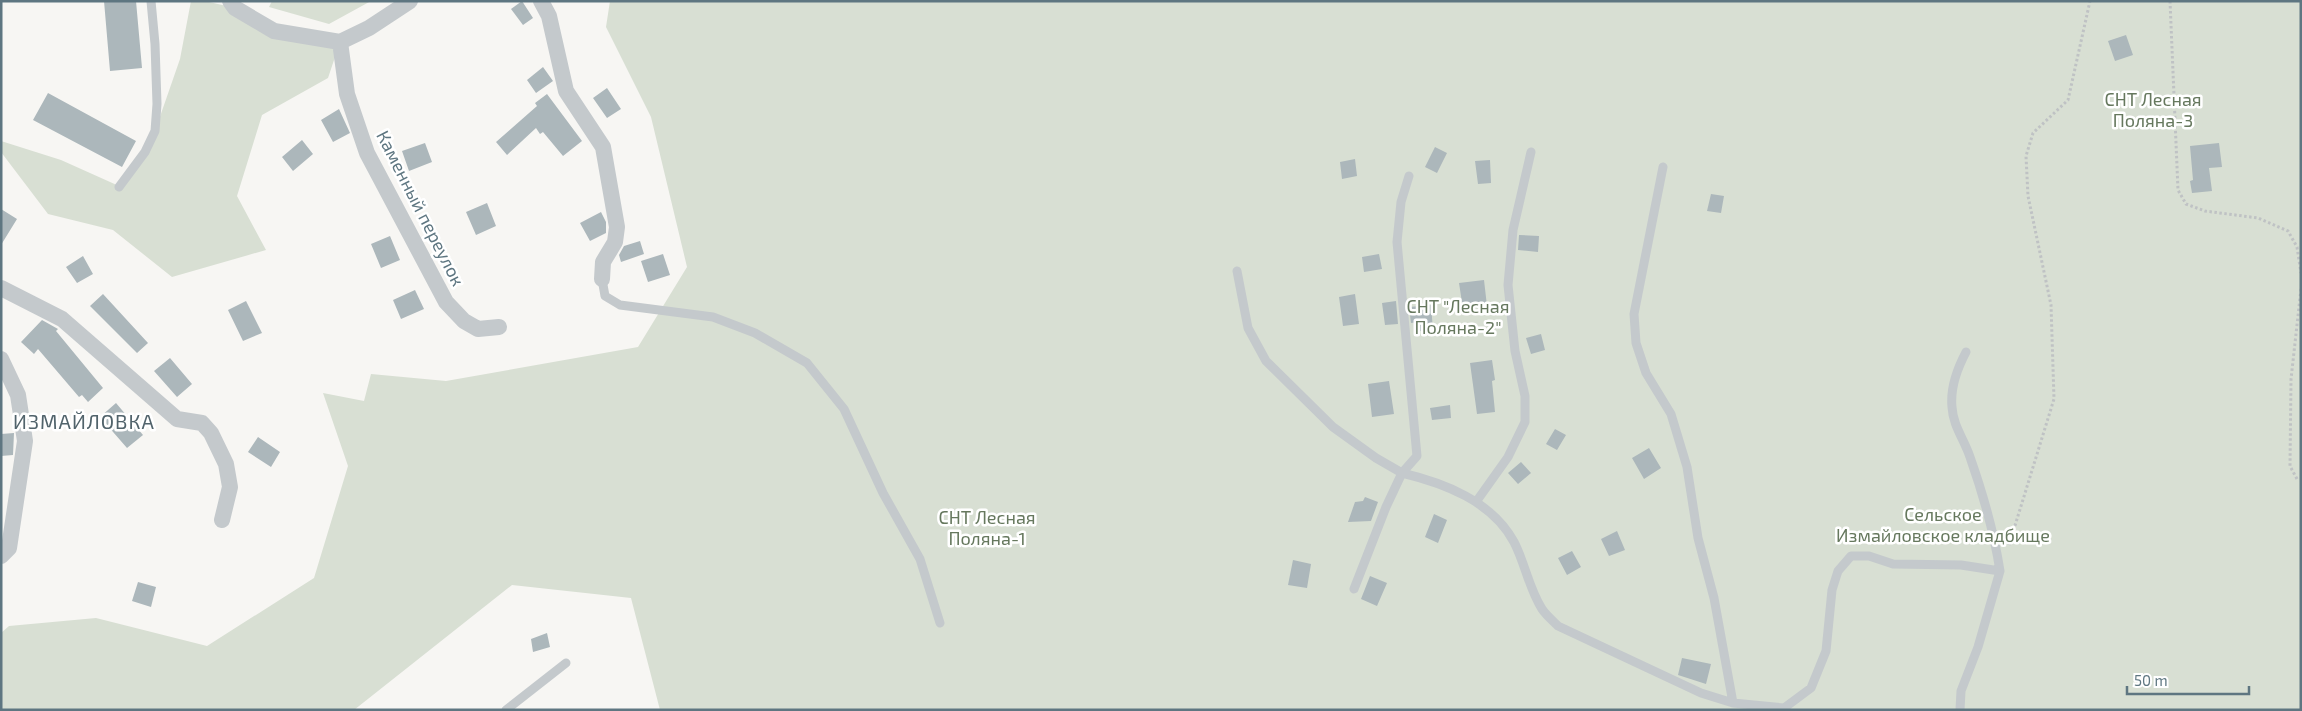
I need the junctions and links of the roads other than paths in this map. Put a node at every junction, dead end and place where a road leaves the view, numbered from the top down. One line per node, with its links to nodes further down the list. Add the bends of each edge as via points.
1 (151, 1): 9 (lane, via 156,64 155,131 145,152)
2 (230, 1): 5 (street, via 235,8 274,31)
3 (410, 1): 5 (street, via 369,28)
4 (541, 1): 11 (street, via 549,16 566,92 603,147 617,227 615,242 603,262)
5 (340, 42): 13 (street, Каменный переулок, via 347,94 367,153 446,302 464,321 478,329)
6 (1531, 152): 17 (lane, via 1513,230 1508,285 1515,351 1525,396 1525,422 1508,456)
7 (1663, 167): 24 (lane, via 1634,314 1636,343 1646,373 1670,414 1687,467 1698,538 1714,598)
8 (1409, 176): 16 (lane, via 1401,202 1397,242 1417,456)
9 (119, 186)
10 (1237, 271): 16 (lane, via 1248,328 1266,361 1333,427)
11 (602, 279): 22 (lane, via 605,296 620,305 713,317 755,333 807,363 844,410 920,559)
12 (1, 288): 18 (street, via 62,319 177,419 202,423 211,433 226,464 230,487)
13 (499, 327)
14 (1966, 352): 20 (lane, via 1957,370 1952,407 1955,425 1969,453 1987,509)
15 (1, 359): 19 (street, via 18,395 26,441 9,548)
16 (1402, 473): 17 (lane, via 1438,482); 21 (lane)
17 (1476, 502): 24 (lane, via 1498,520 1513,541 1542,609 1558,626 1701,693)
18 (222, 520)
19 (1, 556)
20 (2000, 571): 24 (lane, via 1961,565 1893,564 1869,556 1851,556 1835,580 1826,651 1811,688 1784,708); 26 (lane, via 1962,692)
21 (1354, 589)
22 (940, 624)
23 (566, 663): 25 (lane)
24 (1733, 703)
25 (506, 710)
26 (1960, 710)

